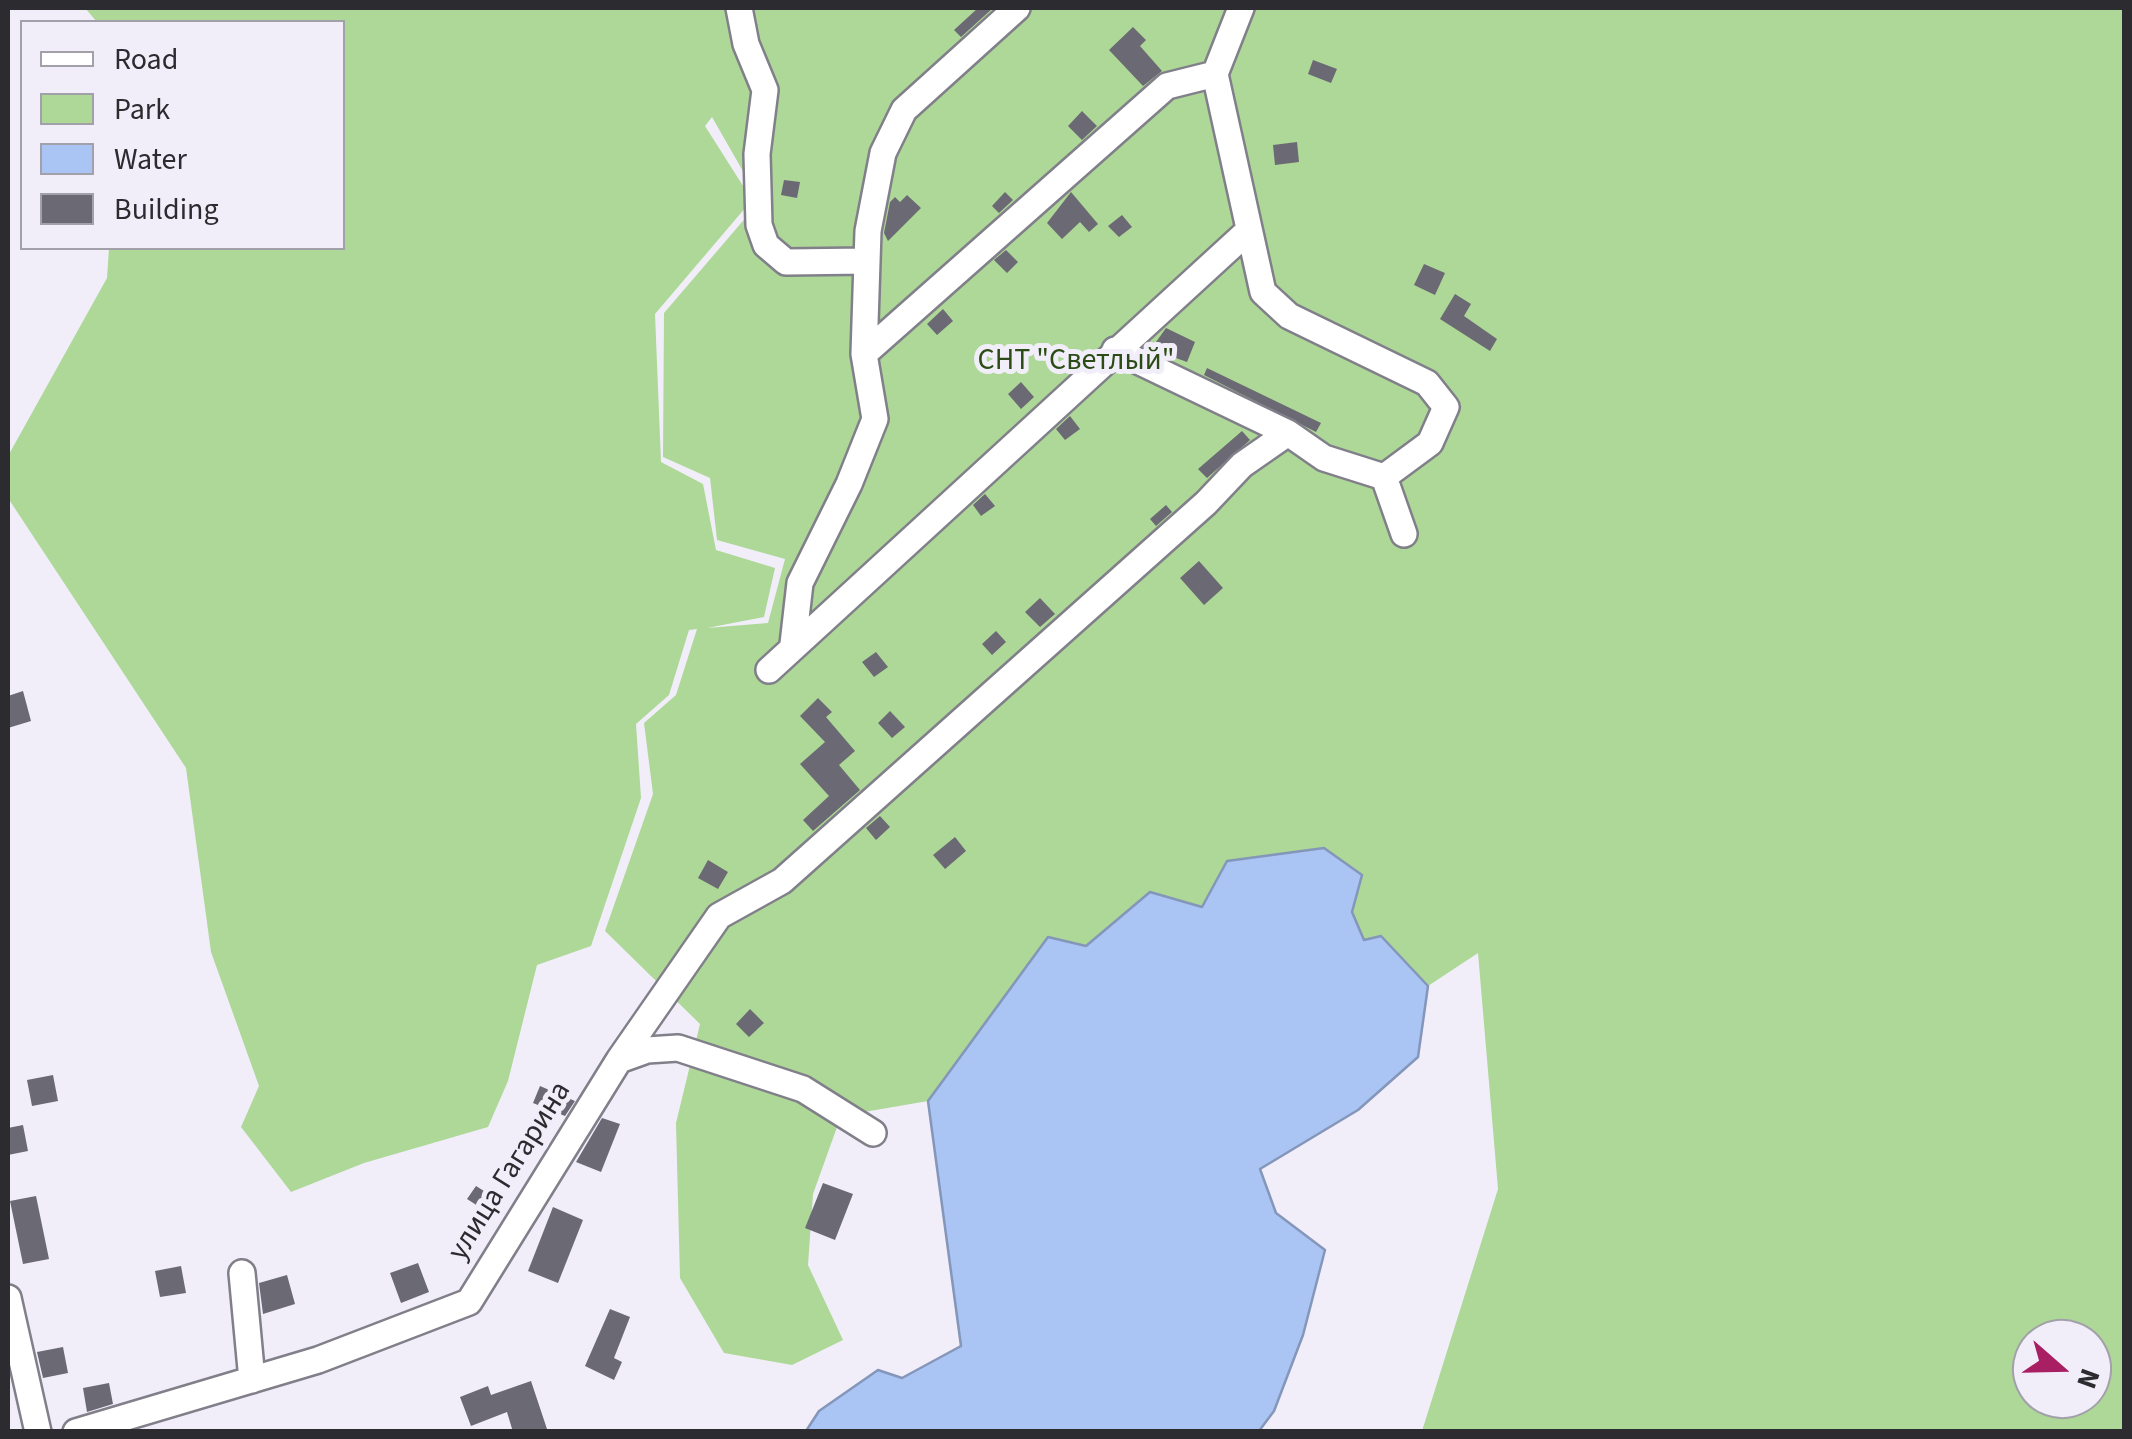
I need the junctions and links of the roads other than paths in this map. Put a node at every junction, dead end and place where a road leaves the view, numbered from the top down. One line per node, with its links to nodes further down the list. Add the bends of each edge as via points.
1 (739, 8): 6 (street, via 765,90 757,154 766,246 786,262)
2 (1017, 8): 6 (street, via 904,110 882,153)
3 (1241, 8): 4 (street)
4 (1215, 74): 5 (street); 8 (street, via 1167,86)
5 (1247, 232): 7 (street); 10 (street, via 1263,292 1290,316 1427,383 1446,407 1430,444)
6 (867, 260): 8 (street)
7 (1115, 350): 9 (street); 12 (street)
8 (864, 354): 12 (street, via 875,419 800,583)
9 (1288, 433): 10 (street, via 1324,458); 14 (street, улица Гагарина, via 1242,465 782,882 719,916)
10 (1384, 477): 11 (street)
11 (1404, 534)
12 (793, 644): 13 (street)
13 (769, 670)
14 (619, 1060): 15 (street, via 678,1048 803,1089); 18 (street, улица Гагарина, via 469,1302)
15 (872, 1133)
16 (242, 1274): 18 (street)
17 (8, 1298): 19 (street)
18 (252, 1380): 20 (street, улица Гагарина)
19 (38, 1432)
20 (76, 1432)

